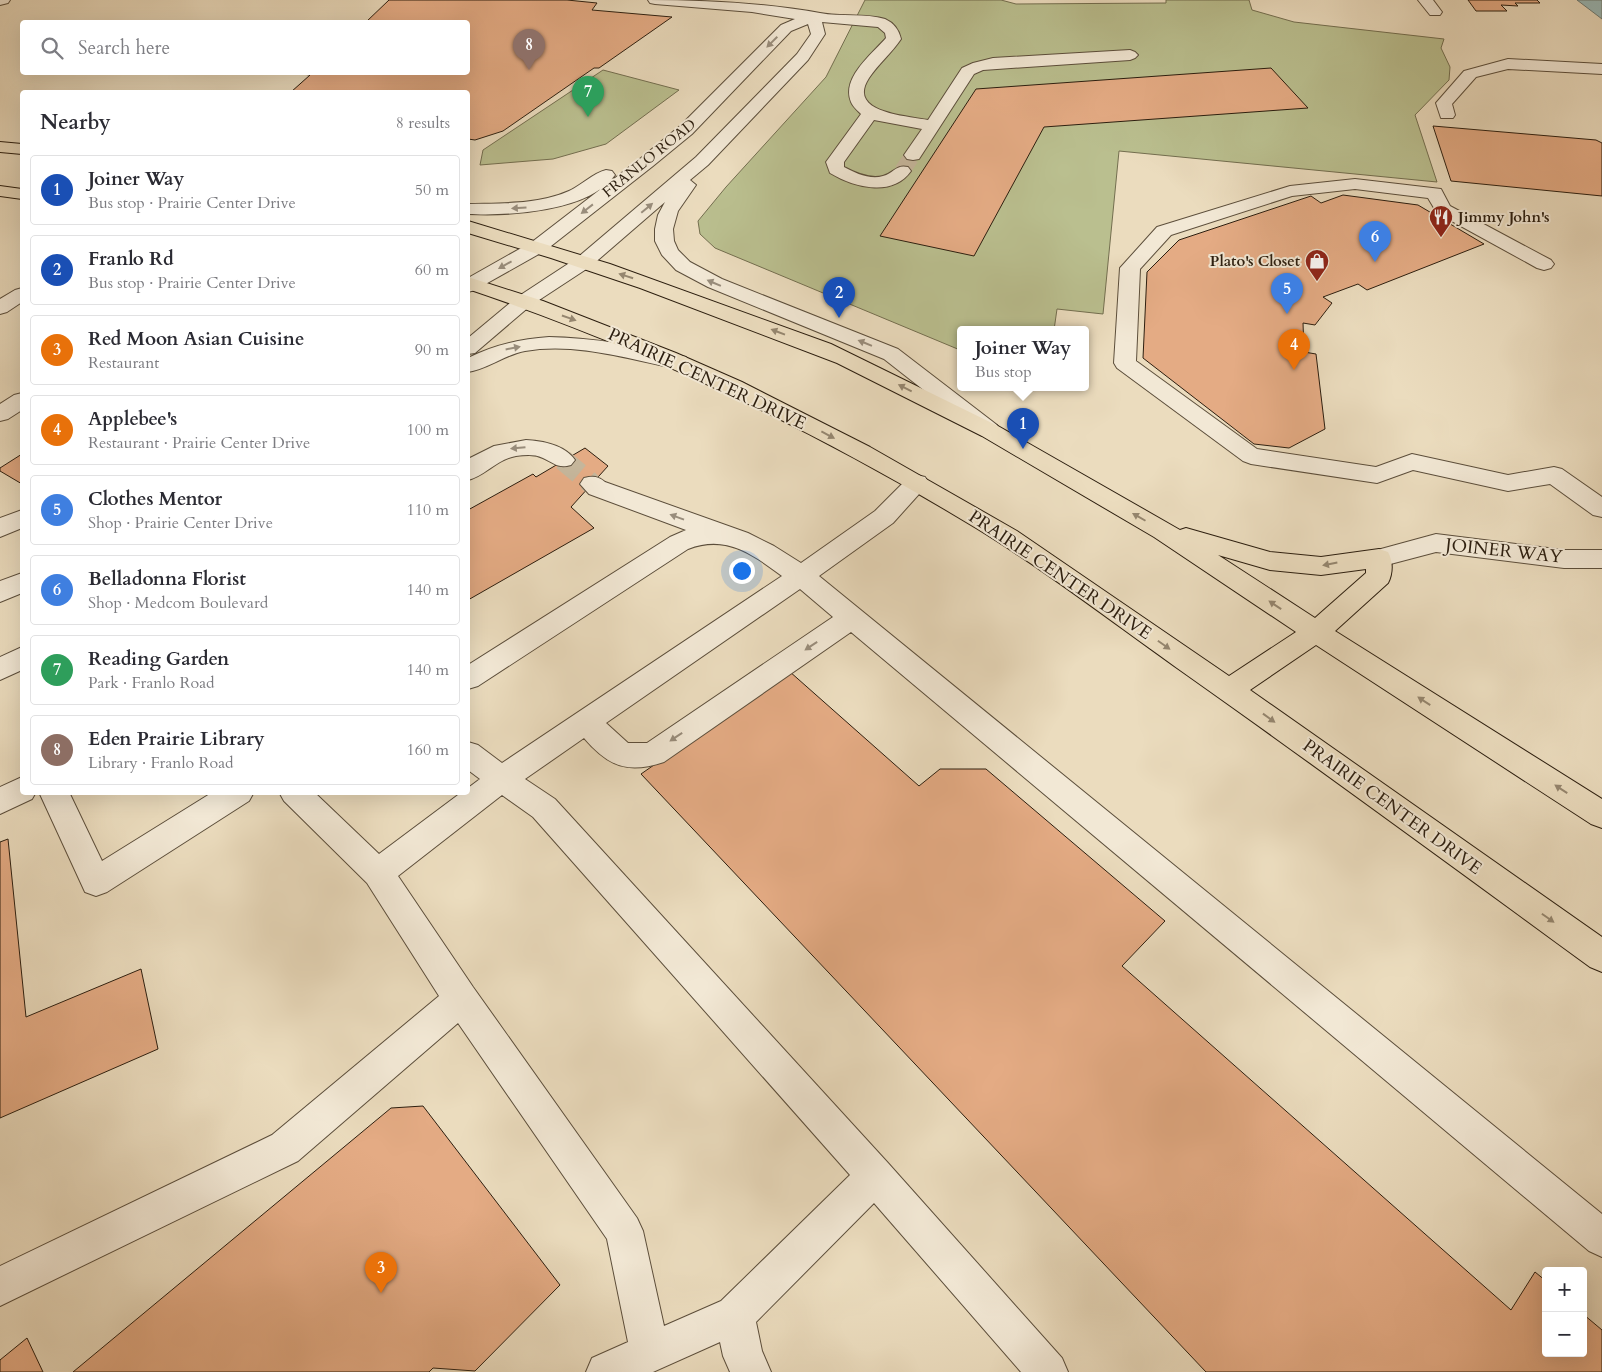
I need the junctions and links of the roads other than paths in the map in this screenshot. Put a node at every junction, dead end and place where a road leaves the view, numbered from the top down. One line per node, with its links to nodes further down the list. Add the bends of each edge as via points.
1 (655, 0): 3 (street)
2 (1425, 0): 4 (street)
3 (817, 11): 7 (street, via 882,23 892,31 894,39 861,77 856,89 859,102); 10 (street, FRANLO ROAD, one-way to 10, via 786,28); 14 (street, FRANLO ROAD, via 818,34 802,57)
4 (1435, 12)
5 (1130, 56): 9 (street, via 978,66 968,71)
6 (1602, 69): 8 (street, via 1508,64 1470,74 1444,103)
7 (870, 114): 9 (street); 15 (street, via 835,162 836,169 860,181 877,182 899,176)
8 (1447, 115)
9 (932, 126): 13 (street)
10 (686, 130): 18 (street, one-way to 18, via 655,139 586,190 529,207); 20 (street, FRANLO ROAD, one-way to 20)
11 (0, 147): 12 (main road)
12 (20, 149)
13 (913, 154)
14 (702, 161): 21 (street, FRANLO ROAD, one-way to 14); 33 (street, one-way to 14, via 891,354 715,284 676,262 664,235 668,214)
15 (902, 171)
16 (0, 191): 17 (main road)
17 (20, 194)
18 (470, 208)
19 (470, 228): 20 (main road)
20 (539, 246): 21 (main road); 23 (street, FRANLO ROAD, one-way to 23)
21 (584, 262): 26 (street, FRANLO ROAD); 33 (main road, one-way to 21, via 844,358 685,296)
22 (1544, 264): 38 (street, via 1443,209 1435,193 1355,184 1290,191 1164,231 1130,268 1125,363 1251,456 1377,475 1412,462 1508,483 1554,475)
23 (470, 284)
24 (470, 285): 26 (main road, PRAIRIE CENTER DRIVE)
25 (20, 295): 27 (street)
26 (523, 302): 28 (street, FRANLO ROAD); 29 (main road, PRAIRIE CENTER DRIVE, one-way to 29)
27 (0, 308)
28 (470, 346)
29 (680, 362): 30 (street, one-way to 29, via 506,349 542,344 581,344); 36 (main road, PRAIRIE CENTER DRIVE, one-way to 36, via 790,415)
30 (470, 365)
31 (20, 401): 32 (street)
32 (0, 414)
33 (990, 430): 42 (main road, one-way to 33)
34 (563, 460): 35 (street, one-way to 35, via 553,452 515,448 495,454)
35 (470, 471)
36 (917, 483): 47 (street, via 884,517); 55 (main road, PRAIRIE CENTER DRIVE, one-way to 55, via 989,525)
37 (592, 484): 44 (street, one-way to 37)
38 (1602, 508)
39 (20, 520): 40 (street)
40 (0, 528)
41 (20, 528): 43 (street)
42 (1163, 531): 45 (main road, one-way to 42, via 1322,566 1270,561); 51 (main road, one-way to 42)
43 (0, 534)
44 (723, 534): 47 (street, via 762,550); 54 (street, via 697,536 679,543)
45 (1379, 558): 46 (street, JOINER WAY, via 1436,543 1545,557); 51 (main road, via 1379,576)
46 (1602, 559)
47 (801, 576): 50 (street); 56 (street)
48 (20, 583): 49 (street)
49 (0, 592)
50 (851, 618): 56 (street, one-way to 56, via 654,753 631,757 619,755); 69 (street)
51 (1316, 632): 55 (main road); 64 (main road, one-way to 51)
52 (20, 659): 53 (street)
53 (0, 669)
54 (470, 677)
55 (1229, 690): 66 (main road, PRAIRIE CENTER DRIVE, one-way to 66)
56 (587, 721): 58 (street)
57 (470, 755): 58 (street)
58 (502, 778): 65 (street); 68 (street, via 544,808)
59 (20, 791): 63 (street)
60 (55, 795): 61 (street, via 96,882)
61 (234, 795)
62 (297, 795): 65 (street)
63 (0, 800)
64 (1602, 815)
65 (378, 873): 67 (street)
66 (1602, 956)
67 (461, 999): 70 (street, via 285,1148); 72 (street, via 624,1231)
68 (875, 1176): 71 (street); 75 (street)
69 (1602, 1238)
70 (0, 1286)
71 (735, 1314): 72 (street); 74 (street, via 743,1356)
72 (650, 1352): 73 (street)
73 (606, 1372)
74 (751, 1372)
75 (1048, 1372)

